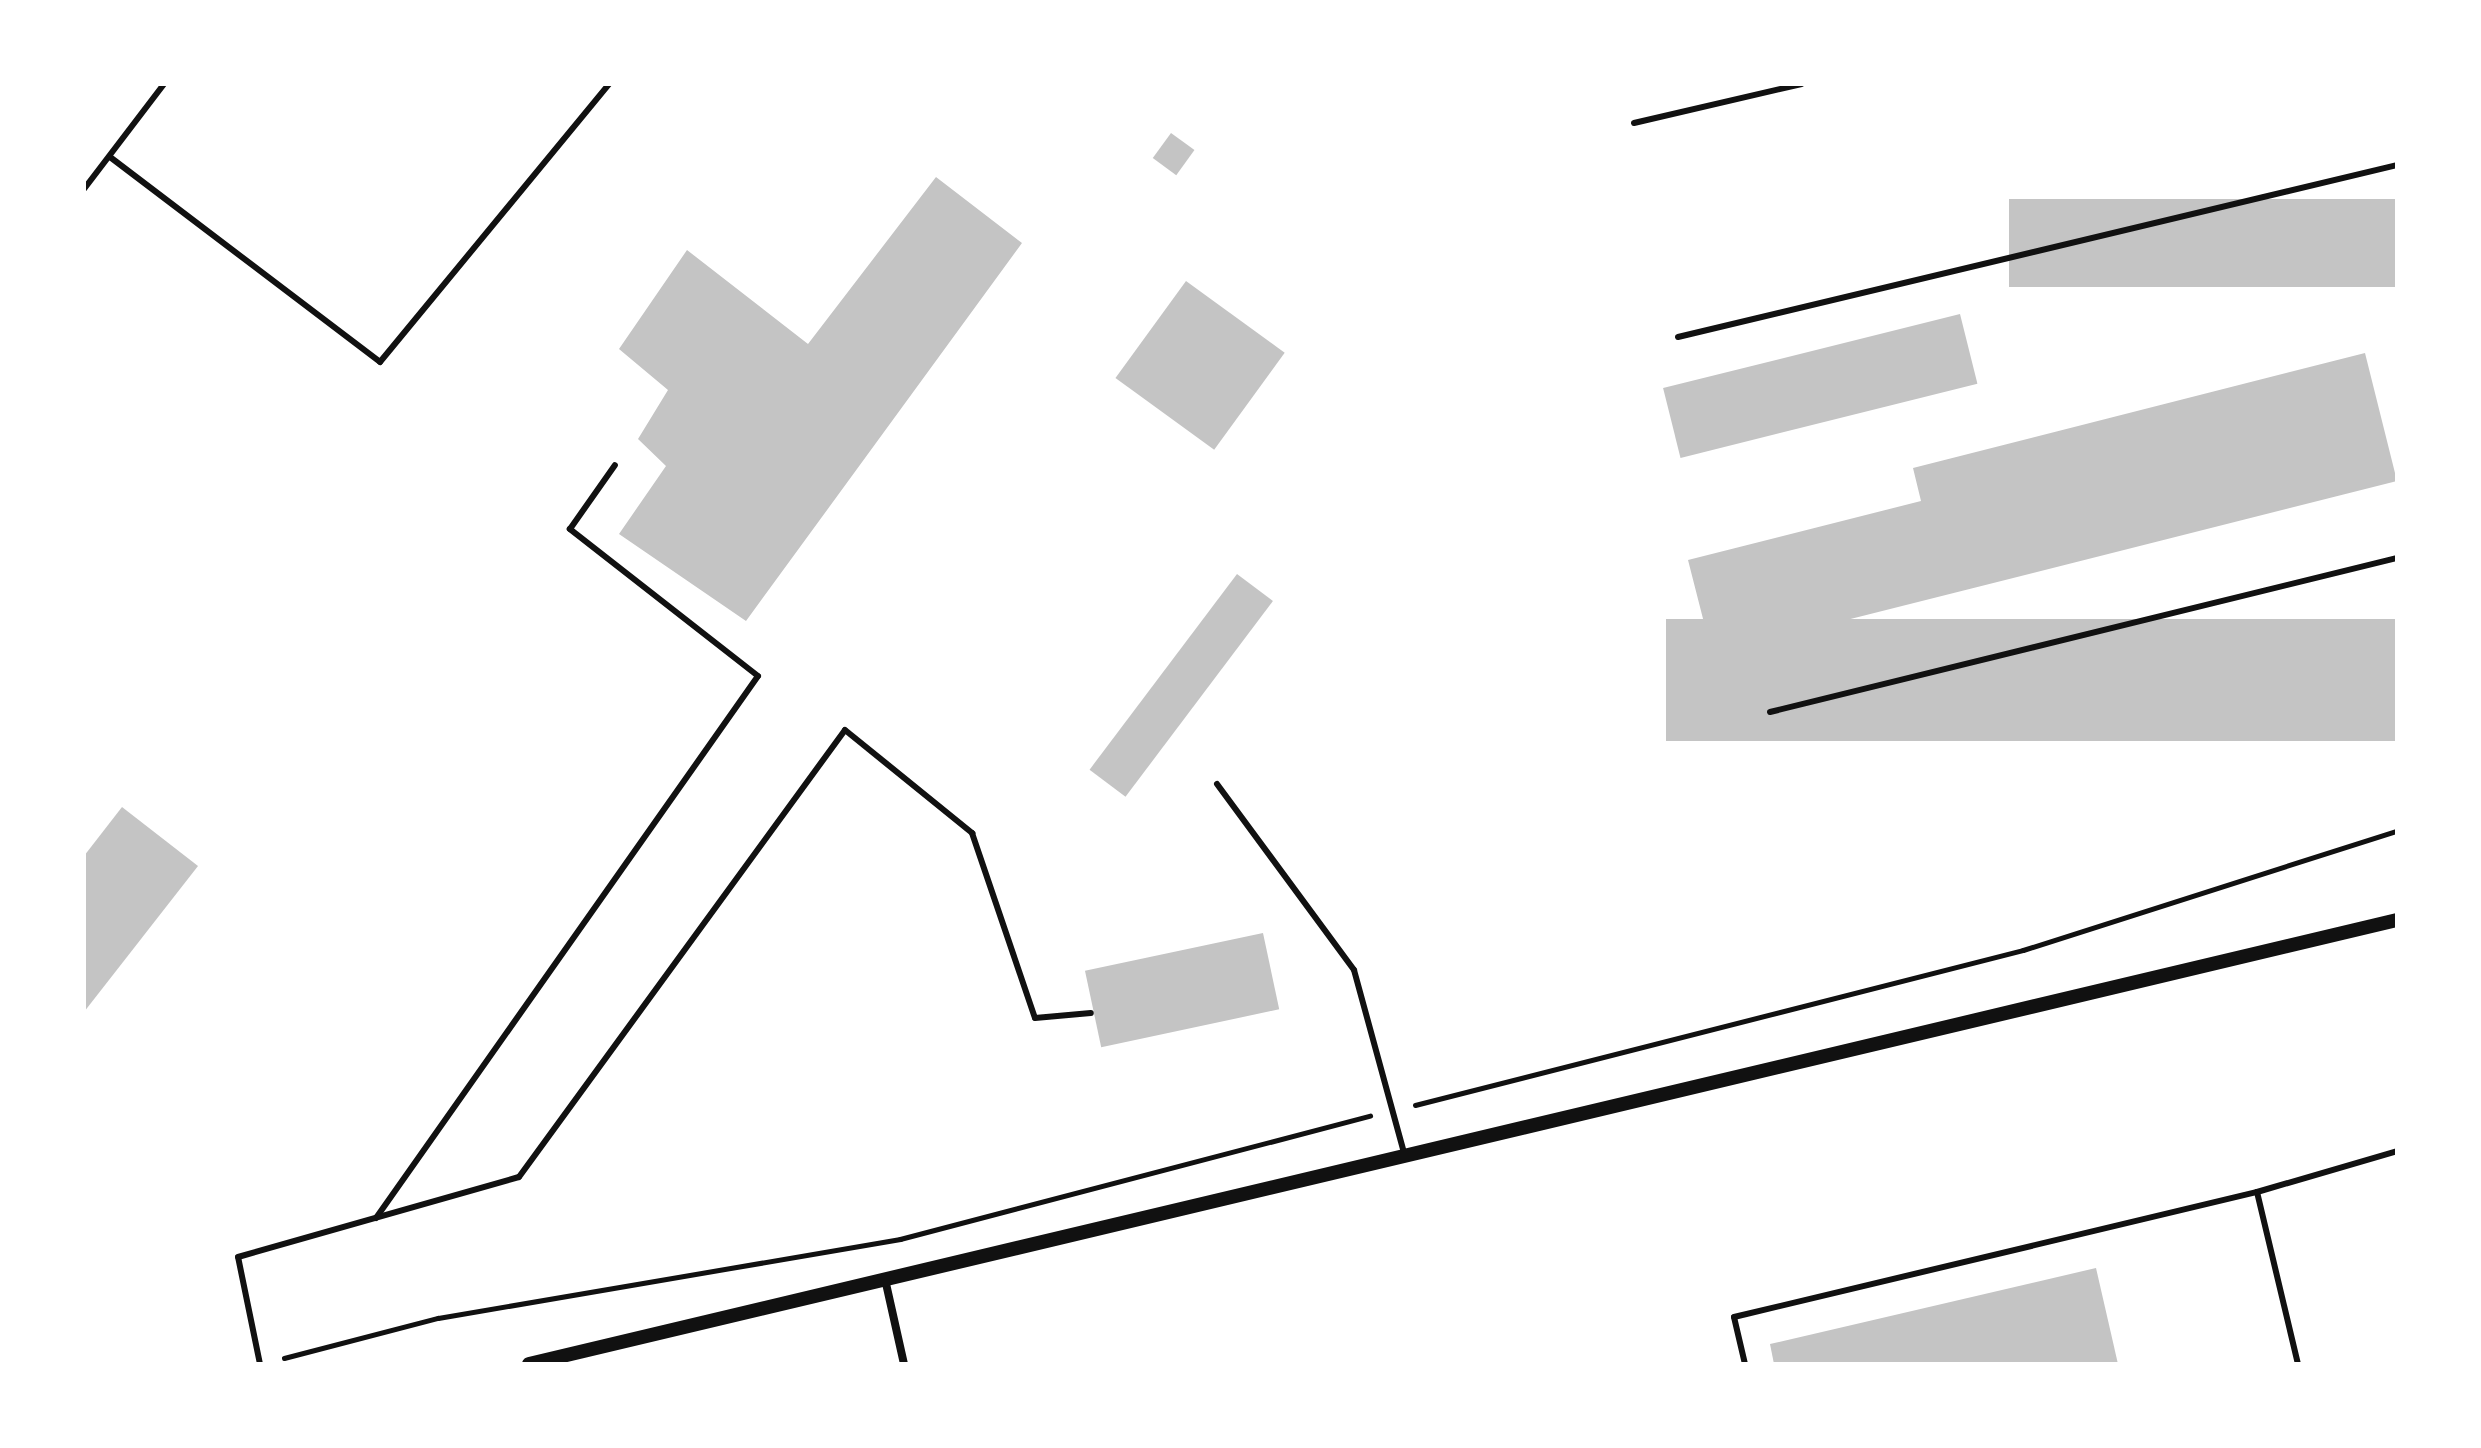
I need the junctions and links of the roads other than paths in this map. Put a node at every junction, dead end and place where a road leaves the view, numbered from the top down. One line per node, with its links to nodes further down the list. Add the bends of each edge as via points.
1 (164, 84): 5 (lane)
2 (609, 84): 5 (lane, via 380,362)
3 (1802, 84): 4 (lane)
4 (1634, 123)
5 (110, 157): 7 (lane)
6 (2397, 165): 8 (lane)
7 (84, 189)
8 (1678, 337)
9 (615, 465): 18 (lane, via 570,529 758,676)
10 (2397, 558): 11 (lane)
11 (1770, 712)
12 (1217, 784): 16 (lane, via 1354,970)
13 (2397, 920): 16 (street)
14 (1091, 1013): 18 (lane, via 1035,1018 972,833 845,730 519,1177)
15 (2397, 1151): 17 (lane)
16 (1405, 1156): 19 (street)
17 (2257, 1192): 23 (lane, via 1734,1317); 24 (lane)
18 (376, 1218): 20 (lane, via 238,1257)
19 (885, 1279): 21 (street); 22 (street)
20 (260, 1364)
21 (529, 1364)
22 (904, 1364)
23 (1745, 1364)
24 (2298, 1364)

